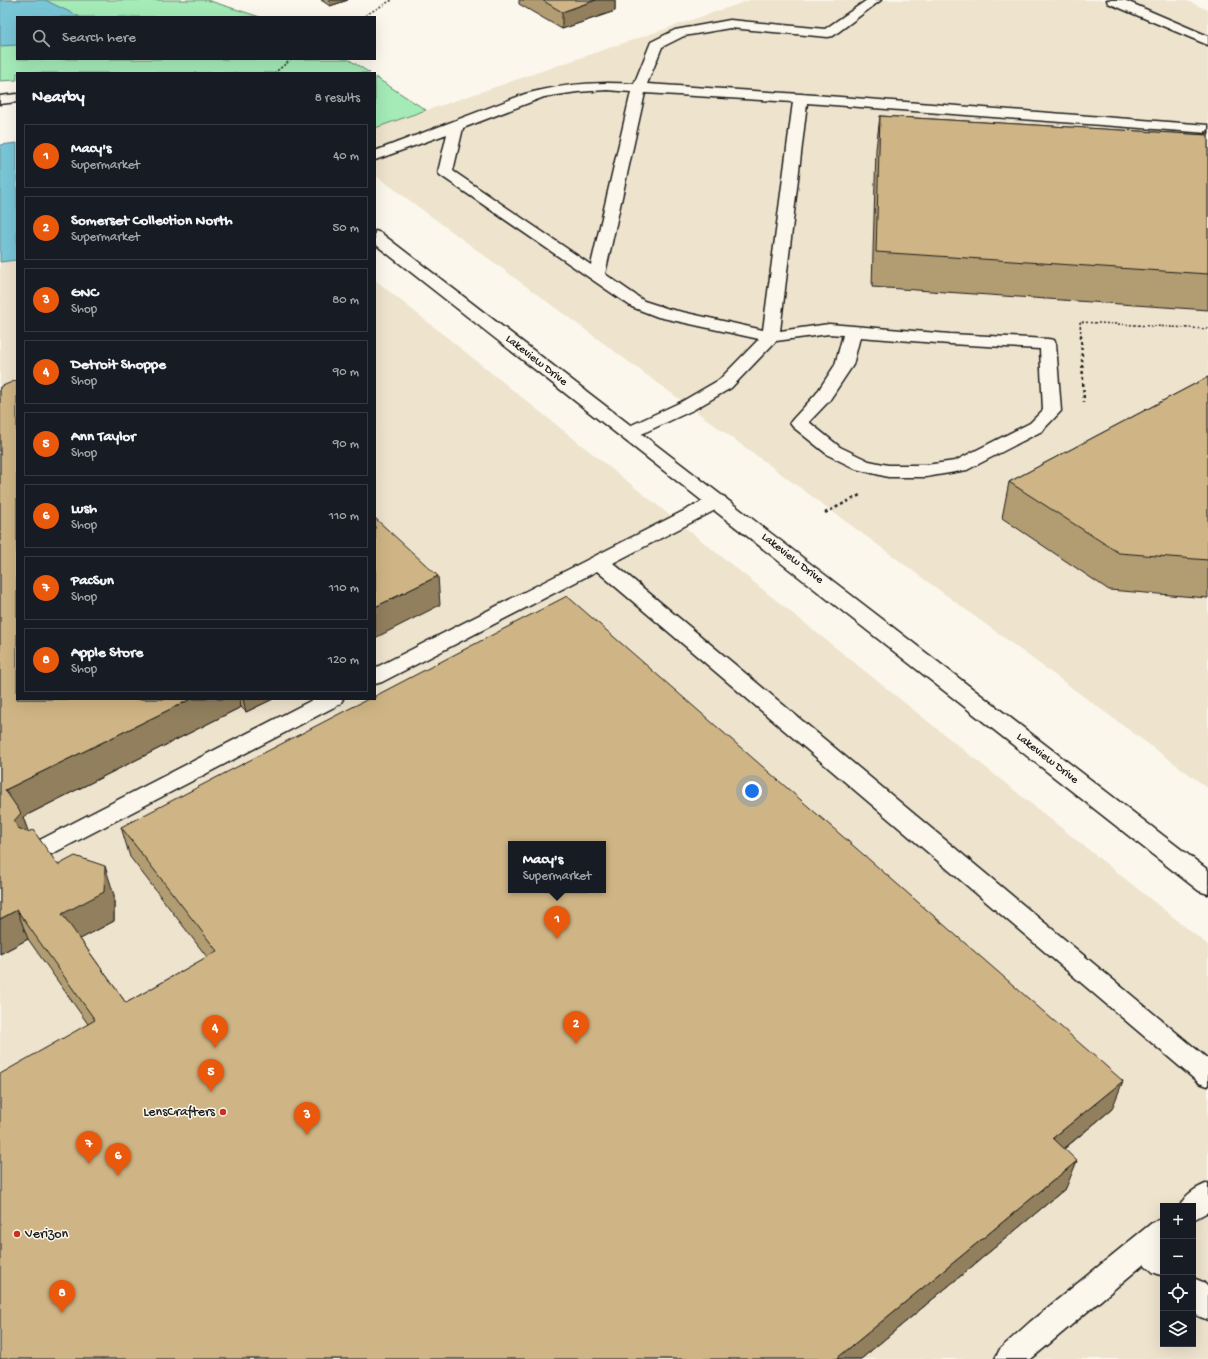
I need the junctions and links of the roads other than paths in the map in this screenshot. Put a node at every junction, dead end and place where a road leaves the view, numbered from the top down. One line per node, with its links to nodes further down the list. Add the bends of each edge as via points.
1 (875, 0): 4 (lane, via 828,33 730,24 680,33 656,45)
2 (1114, 0): 3 (lane)
3 (1208, 41)
4 (639, 88): 6 (lane); 8 (lane, via 580,86 556,89); 12 (lane)
5 (16, 98): 7 (street)
6 (802, 98): 9 (lane); 14 (lane, via 797,118)
7 (0, 100)
8 (456, 125): 10 (lane); 12 (lane, via 446,172)
9 (1208, 129)
10 (376, 156)
11 (376, 237): 15 (street, Lakeview Drive)
12 (597, 276): 14 (lane, via 638,304 664,313)
13 (853, 331): 13 (lane, via 1048,344 1052,411 1036,427 960,466 926,471 888,471 863,465 834,450 799,423 823,397 844,365); 14 (lane, via 829,329)
14 (771, 337): 15 (lane, via 725,384 687,406)
15 (629, 433): 16 (street, Lakeview Drive)
16 (718, 501): 17 (lane); 21 (street, Lakeview Drive)
17 (599, 562): 18 (lane); 22 (lane)
18 (376, 676)
19 (330, 700): 20 (lane)
20 (38, 851)
21 (1208, 884)
22 (1208, 1074)
23 (1208, 1196): 24 (lane)
24 (1196, 1206)
25 (1157, 1247): 28 (lane, via 1040,1332)
26 (1196, 1295): 27 (lane)
27 (1208, 1306)
28 (1010, 1359)

